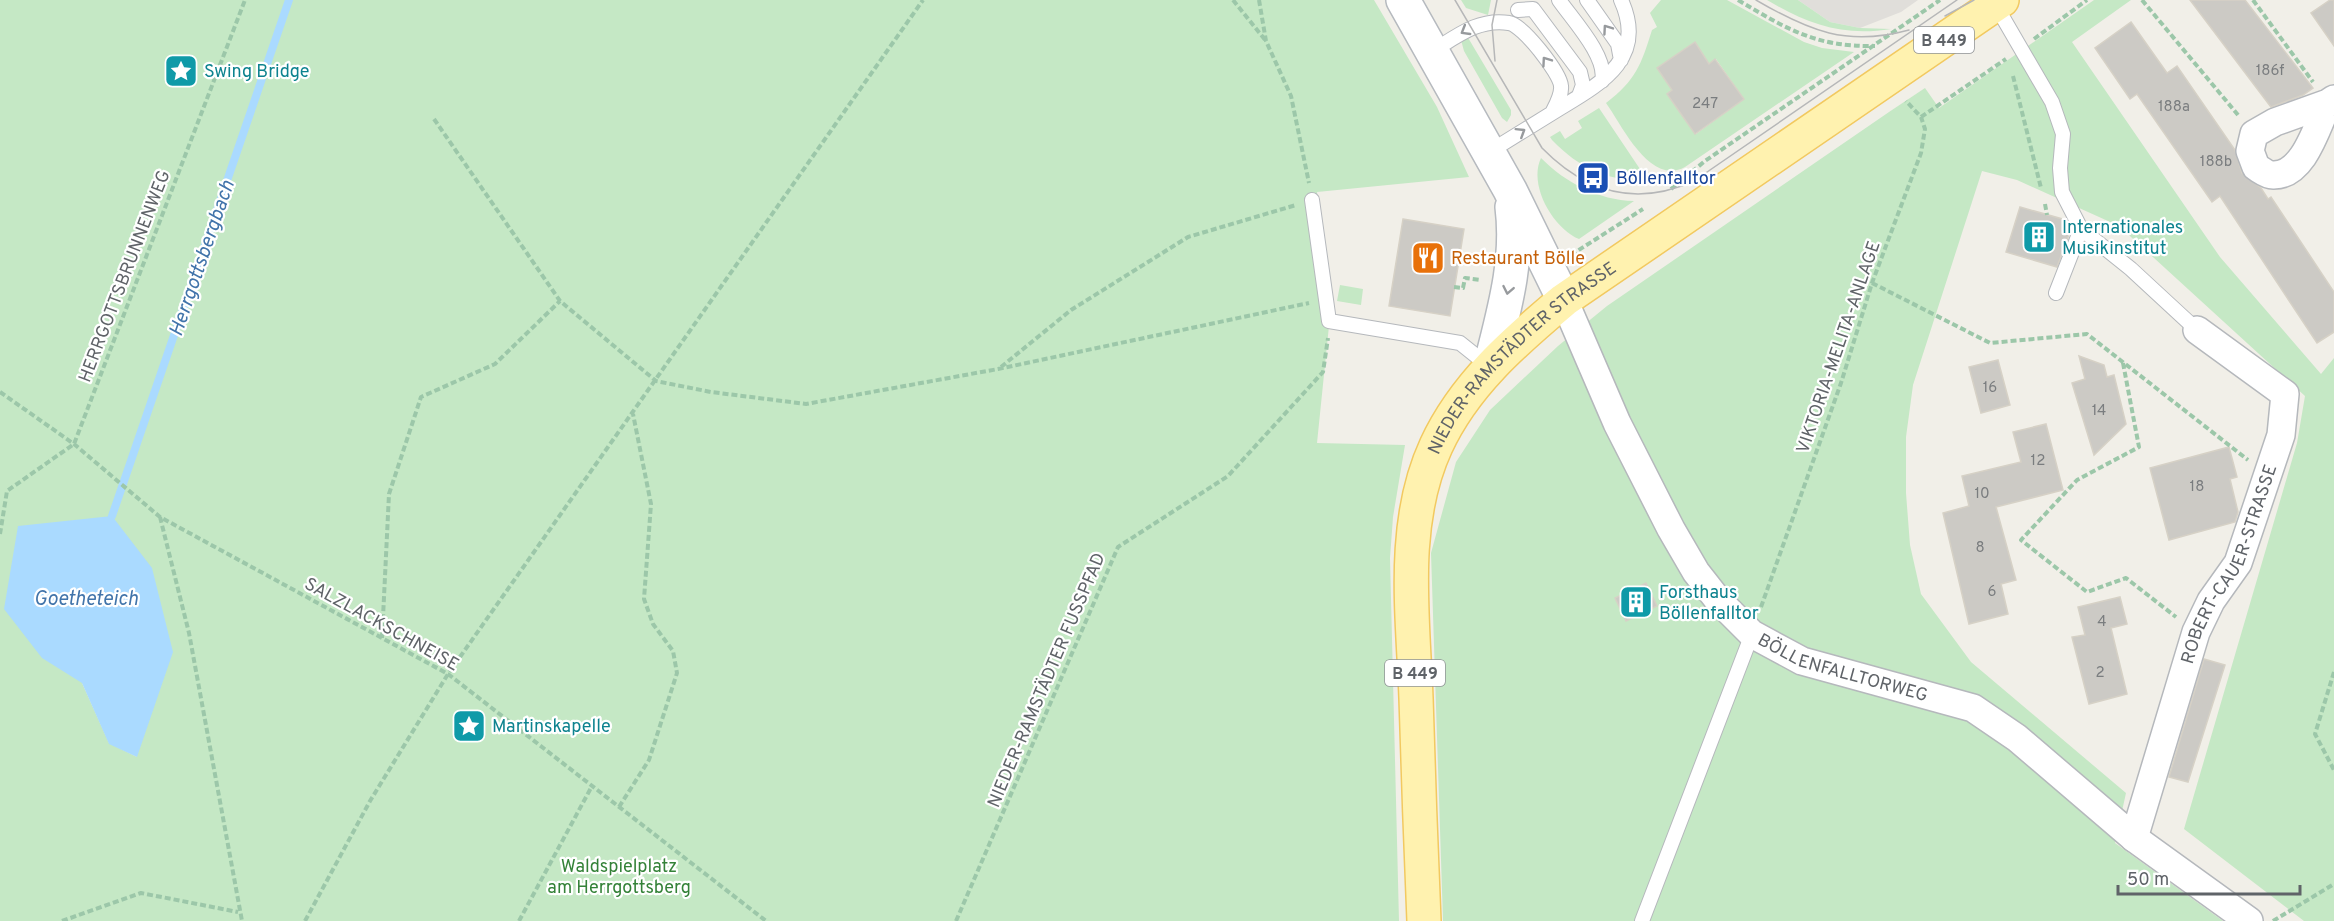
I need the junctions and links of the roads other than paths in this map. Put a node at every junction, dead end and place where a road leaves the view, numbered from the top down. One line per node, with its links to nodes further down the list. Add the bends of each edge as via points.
1 (1403, 0): 8 (main road)
2 (1559, 0): 10 (lane, via 1599,57)
3 (1587, 0): 9 (lane, one-way to 3, via 1618,44)
4 (1621, 0): 9 (lane, via 1629,31)
5 (1999, 2): 17 (lane, via 2052,102 2063,134 2062,192); 19 (main road, NIEDER-RAMSTÄDTER STRASSE / B 449)
6 (1521, 5): 7 (lane); 11 (lane, via 1533,9 1580,72 1583,85)
7 (1500, 23): 8 (lane, one-way to 8, via 1476,24); 13 (lane, one-way to 7, via 1562,89 1559,79 1518,26)
8 (1432, 51): 14 (main road)
9 (1621, 60): 10 (lane)
10 (1602, 81): 11 (lane)
11 (1579, 96): 13 (lane)
12 (2331, 101): 12 (street, via 2301,159 2286,173 2271,175 2256,167 2250,151 2254,134)
13 (1552, 113): 14 (lane, one-way to 13)
14 (1489, 152): 15 (main road)
15 (1510, 190): 19 (main road); 21 (main road, one-way to 21, via 1514,249)
16 (1312, 200): 21 (lane, via 1329,321 1460,343)
17 (2081, 229): 18 (lane); 20 (lane, via 2132,269)
18 (2056, 292)
19 (1564, 300): 21 (main road, NIEDER-RAMSTÄDTER STRASSE / B 449); 22 (street, BÖLLENFALLTORWEG, via 1617,423 1671,529 1696,572)
20 (2197, 330): 23 (street, ROBERT-CAUER-STRASSE, via 2285,394 2281,435 2238,563 2211,601 2196,632)
21 (1490, 367): 24 (main road, NIEDER-RAMSTÄDTER STRASSE / B 449, via 1470,389 1436,446 1423,484 1413,535)
22 (1752, 634): 23 (street, BÖLLENFALLTORWEG, via 1802,661 1973,708 2017,738); 25 (lane)
23 (2134, 838): 26 (street, BÖLLENFALLTORWEG)
24 (1424, 921)
25 (1642, 921)
26 (2249, 921)

